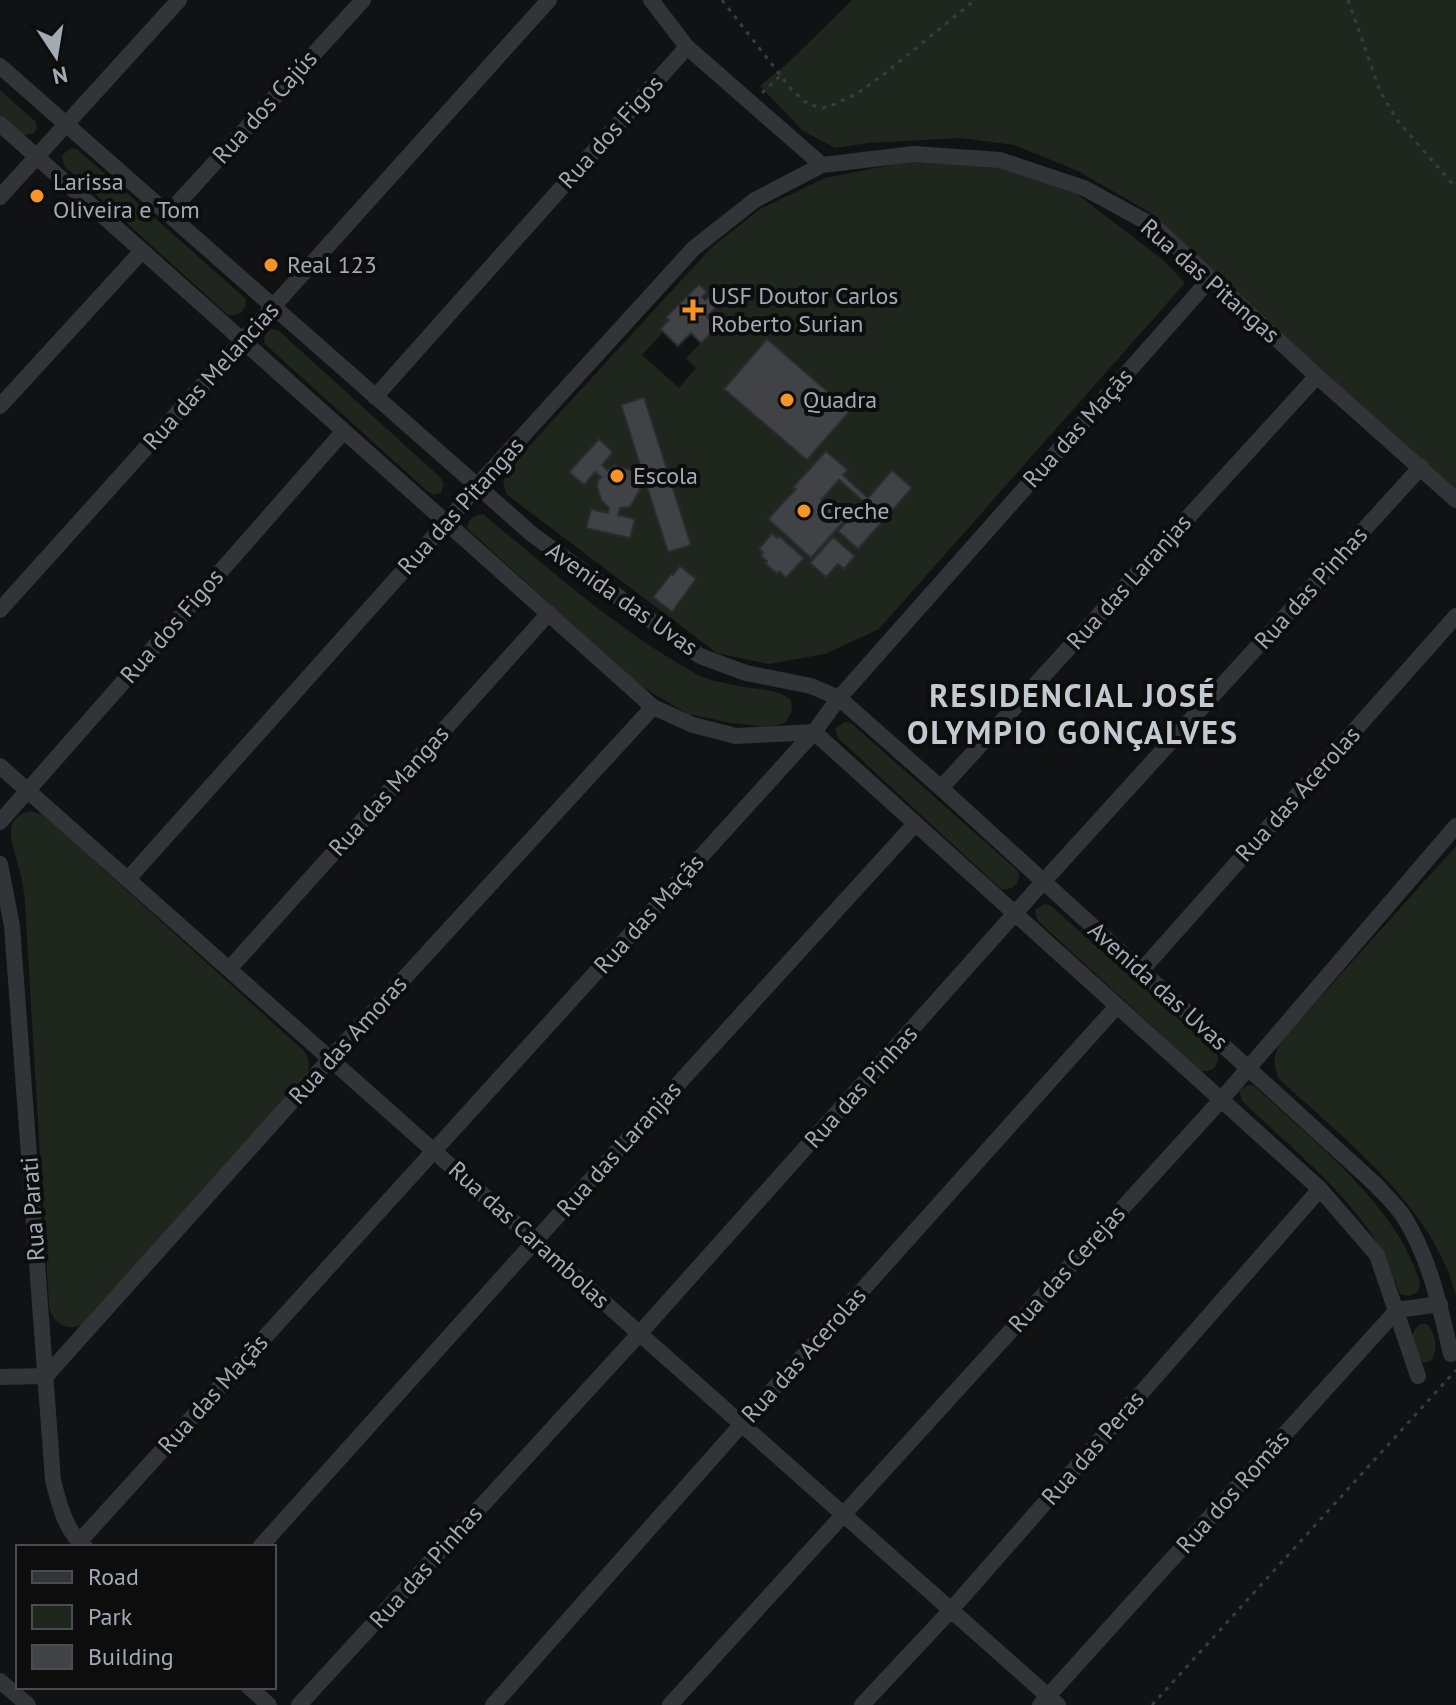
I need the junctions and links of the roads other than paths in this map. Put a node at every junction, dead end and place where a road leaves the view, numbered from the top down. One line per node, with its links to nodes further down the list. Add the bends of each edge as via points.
1 (179, 0): 8 (street)
2 (363, 0): 12 (street, Rua dos Cajús)
3 (549, 0): 15 (street, Rua das Melancias)
4 (651, 0): 5 (street)
5 (687, 47): 10 (street); 18 (street, Rua dos Figos)
6 (0, 66): 8 (street, Avenida das Uvas)
7 (0, 124): 9 (street, Avenida das Uvas)
8 (65, 124): 9 (street); 12 (street, Avenida das Uvas)
9 (37, 156): 11 (street); 13 (street, Avenida das Uvas)
10 (822, 165): 14 (street, Rua das Pitangas, via 914,154 1000,160 1084,188 1154,226); 22 (street, Rua das Pitangas, via 755,200 694,248)
11 (0, 197)
12 (168, 214): 15 (street, Avenida das Uvas)
13 (142, 251): 16 (street, Avenida das Uvas); 19 (street)
14 (1211, 278): 17 (street, Rua das Pitangas); 28 (street, Rua das Maçãs)
15 (274, 306): 16 (street, Rua das Melancias); 18 (street, Avenida das Uvas)
16 (243, 340): 20 (street, Avenida das Uvas); 25 (street, Rua das Melancias)
17 (1317, 376): 21 (street, Rua das Pitangas); 32 (street, Rua das Laranjas)
18 (375, 397): 22 (street, Avenida das Uvas)
19 (0, 406)
20 (344, 431): 24 (street, Avenida das Uvas); 33 (street, Rua dos Figos)
21 (1421, 467): 23 (street, Rua das Pitangas); 39 (street, Rua das Pinhas)
22 (477, 486): 24 (street, Rua das Pitangas); 28 (street, Avenida das Uvas, via 533,535 700,656)
23 (1456, 500)
24 (447, 522): 26 (street, Avenida das Uvas); 38 (street, Rua das Pitangas)
25 (0, 610)
26 (549, 613): 29 (street, Avenida das Uvas); 41 (street, Rua das Mangas)
27 (1456, 616): 42 (street, Rua das Acerolas)
28 (839, 698): 30 (street, Rua das Maçãs); 32 (street, Avenida das Uvas)
29 (653, 707): 30 (street, Avenida das Uvas, via 736,736); 45 (street, Rua das Amoras)
30 (814, 732): 35 (street, Avenida das Uvas); 48 (street, Rua das Maçãs)
31 (0, 766): 33 (street, Rua das Carambolas)
32 (941, 788): 39 (street, Avenida das Uvas)
33 (28, 790): 34 (street, Rua dos Figos); 38 (street, Rua das Carambolas)
34 (0, 822)
35 (915, 824): 40 (street, Avenida das Uvas); 50 (street, Rua das Laranjas)
36 (1456, 826): 46 (street, Rua das Cerejas)
37 (0, 864): 43 (street, Rua Parati, via 12,926)
38 (128, 879): 41 (street, Rua das Carambolas)
39 (1043, 882): 40 (street, Rua das Pinhas); 42 (street, Avenida das Uvas)
40 (1016, 914): 44 (street, Avenida das Uvas); 53 (street, Rua das Pinhas)
41 (229, 969): 45 (street, Rua das Carambolas)
42 (1141, 971): 46 (street, Avenida das Uvas)
43 (8, 984): 55 (street, Rua Parati)
44 (1117, 1006): 47 (street, Avenida das Uvas); 58 (street, Rua das Acerolas)
45 (330, 1059): 48 (street, Rua das Carambolas); 55 (street, Rua das Amoras)
46 (1249, 1069): 47 (street, Rua das Cerejas); 51 (street, Avenida das Uvas, via 1403,1216)
47 (1221, 1100): 49 (street, Avenida das Uvas); 59 (street, Rua das Cerejas)
48 (434, 1150): 50 (street, Rua das Carambolas); 60 (street, Rua das Maçãs)
49 (1320, 1189): 52 (street, Avenida das Uvas, via 1377,1255); 62 (street, Rua das Peras)
50 (535, 1241): 53 (street, Rua das Carambolas); 61 (street, Rua das Laranjas)
51 (1440, 1304): 52 (street); 54 (street, Avenida das Uvas)
52 (1397, 1310): 56 (street, Avenida das Uvas); 65 (street, Rua dos Romãs)
53 (640, 1333): 58 (street, Rua das Carambolas); 68 (street, Rua das Pinhas)
54 (1454, 1361)
55 (46, 1376): 57 (street); 60 (street, Rua Parati, via 53,1480 61,1512)
56 (1418, 1376)
57 (0, 1377)
58 (742, 1424): 59 (street, Rua das Carambolas); 69 (street, Rua das Acerolas)
59 (843, 1514): 62 (street, Rua das Carambolas); 70 (street, Rua das Cerejas)
60 (82, 1545)
61 (262, 1545)
62 (951, 1610): 65 (street, Rua das Carambolas); 71 (street, Rua das Peras)
63 (0, 1681): 66 (street)
64 (251, 1689): 67 (street)
65 (1049, 1702)
66 (28, 1705)
67 (269, 1705)
68 (299, 1705)
69 (493, 1705)
70 (670, 1705)
71 (862, 1705)

